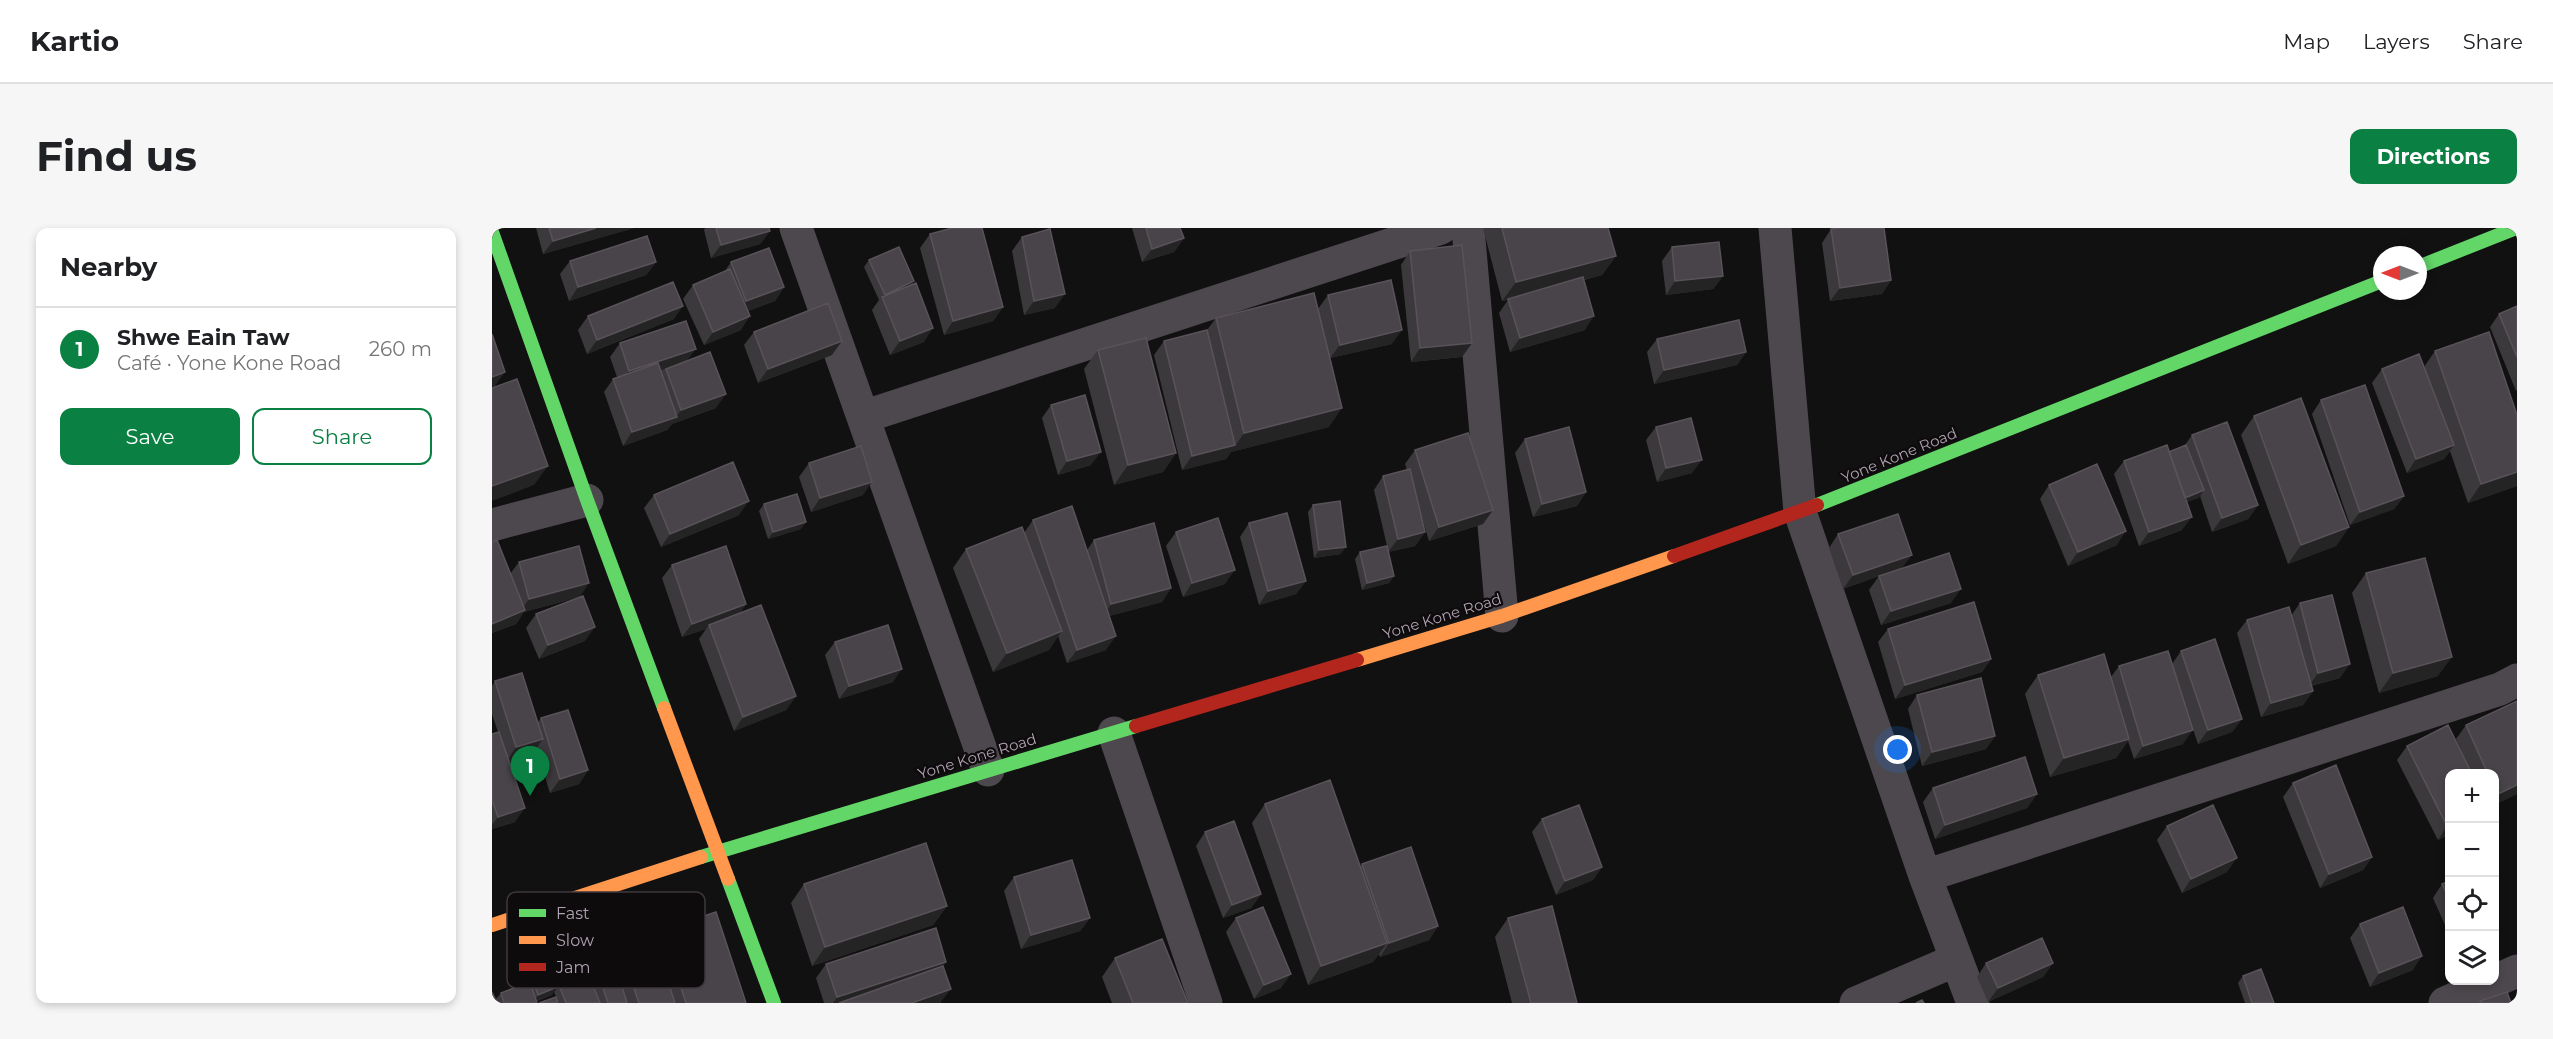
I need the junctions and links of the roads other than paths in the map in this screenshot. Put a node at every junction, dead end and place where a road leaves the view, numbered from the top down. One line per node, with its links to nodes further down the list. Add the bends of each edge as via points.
1 (796, 228): 9 (street)
2 (1441, 228): 9 (street)
3 (1468, 228): 13 (street)
4 (1775, 228): 11 (street)
5 (2516, 228): 7 (street)
6 (492, 232): 10 (street)
7 (2427, 263)
8 (2373, 285): 11 (street, Yone Kone Road)
9 (863, 417): 16 (street)
10 (587, 500): 12 (street); 17 (street)
11 (1800, 512): 13 (street, Yone Kone Road); 18 (street)
12 (492, 525)
13 (1502, 616): 15 (street, Yone Kone Road)
14 (2517, 680): 18 (street, via 2488,693)
15 (1114, 733): 16 (street, Yone Kone Road); 25 (street)
16 (988, 770): 17 (street, Yone Kone Road)
17 (717, 852): 19 (street, Yone Kone Road); 24 (street)
18 (1925, 876): 22 (street)
19 (592, 892)
20 (507, 919): 21 (street, Yone Kone Road)
21 (492, 924)
22 (1956, 960): 26 (street); 27 (street)
23 (2517, 971): 28 (street)
24 (774, 1003)
25 (1206, 1003)
26 (1856, 1003)
27 (1973, 1003)
28 (2445, 1003)

